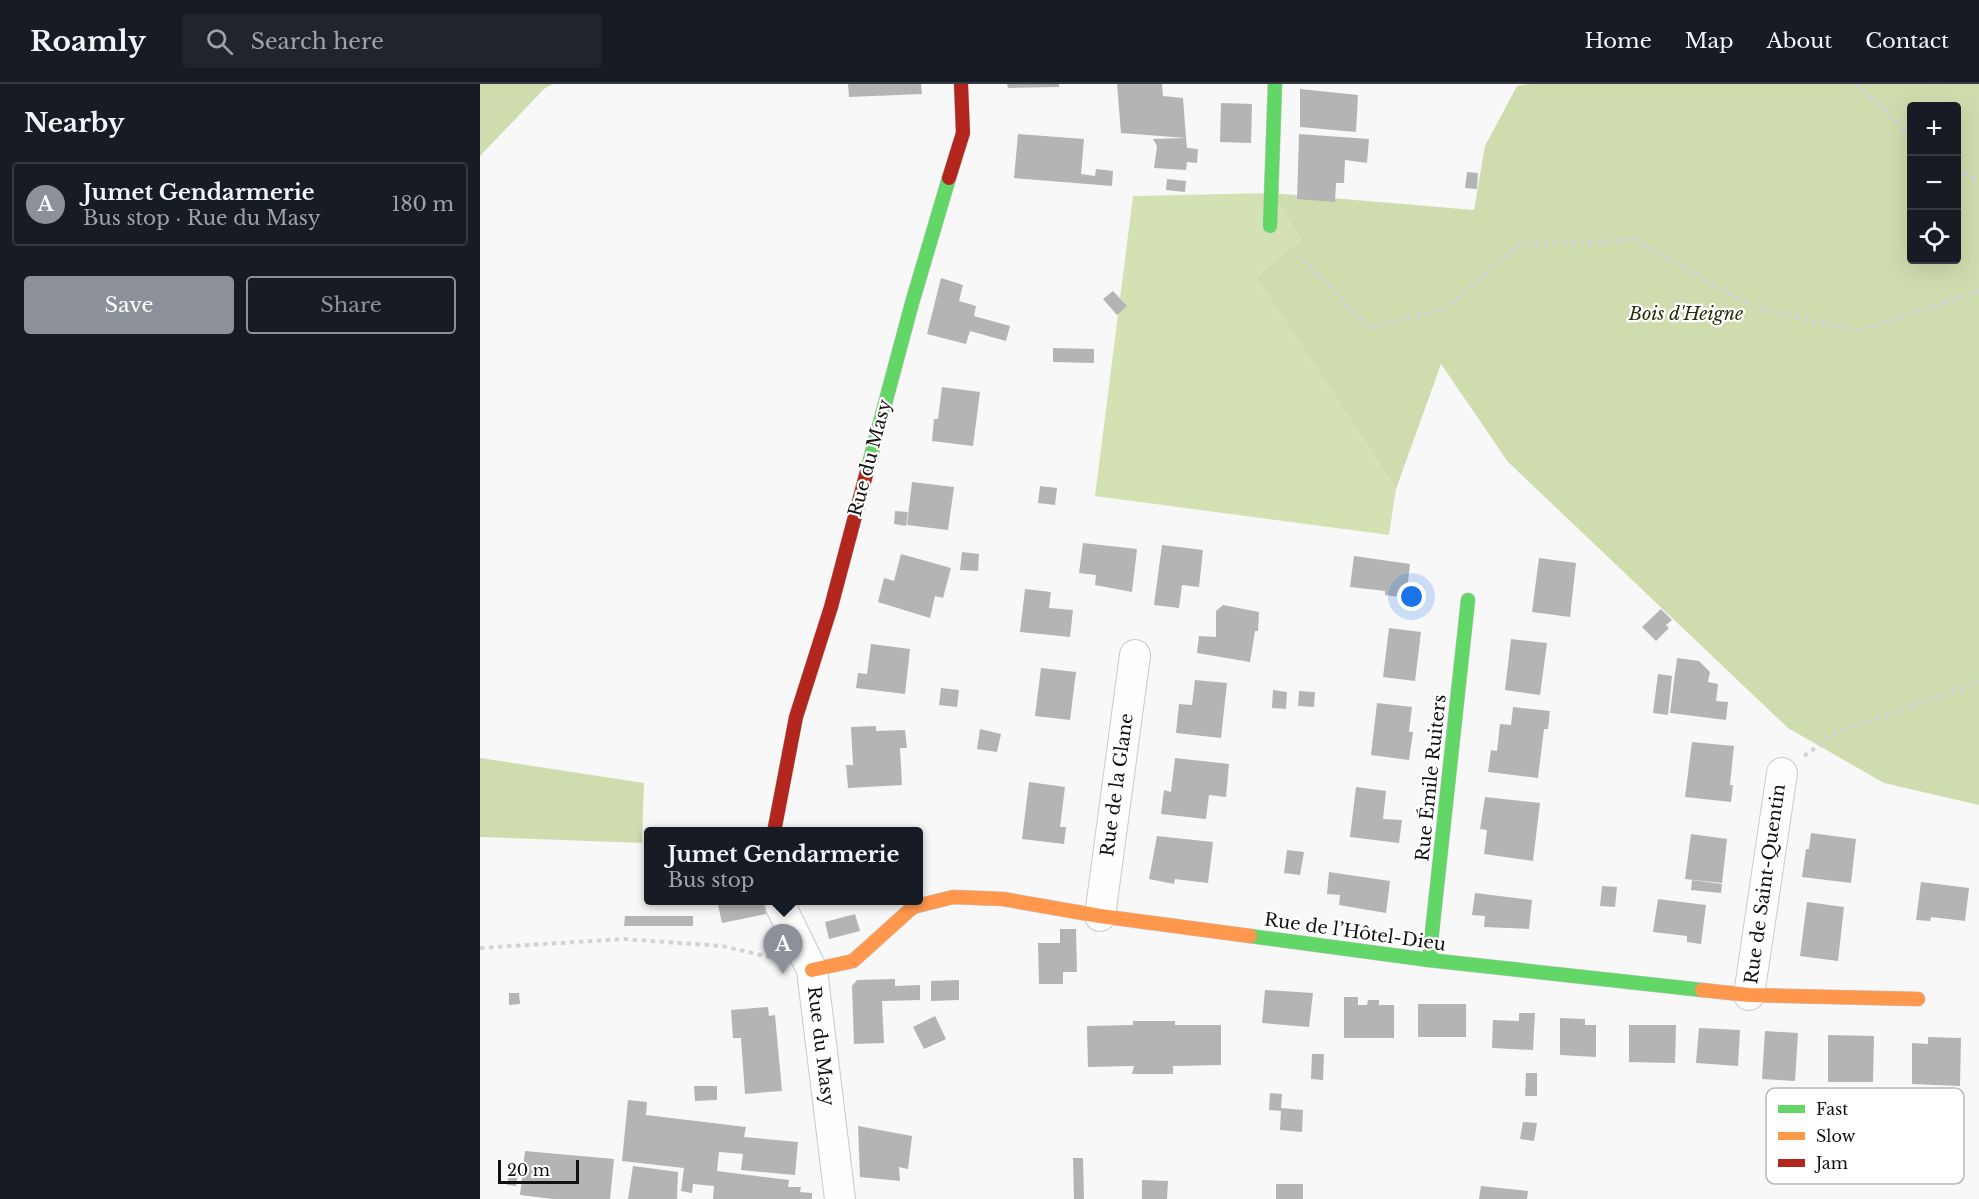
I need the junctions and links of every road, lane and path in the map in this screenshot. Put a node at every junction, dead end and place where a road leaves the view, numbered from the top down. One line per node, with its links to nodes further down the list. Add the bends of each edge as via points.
1 (962, 84): 14 (street, Rue du Masy, via 963,133 912,303 831,607 796,717)
2 (1275, 84): 7 (street)
3 (1856, 84): 4 (path)
4 (1907, 132)
5 (1961, 171): 6 (path)
6 (1979, 181)
7 (1270, 226)
8 (1303, 259): 9 (path, via 1369,328 1448,308 1517,245 1635,240 1753,307 1858,331)
9 (1979, 291)
10 (1468, 600): 18 (street, Rue Émile Ruiters)
11 (1135, 655): 16 (street, Rue de la Glane)
12 (1979, 682): 13 (path, via 1836,733)
13 (1782, 773): 20 (street, Rue de Saint-Quentin)
14 (775, 827)
15 (782, 905): 19 (street, Rue du Masy)
16 (1100, 916): 18 (street, Rue de l’Hôtel-Dieu); 19 (street, Rue de l’Hôtel-Dieu, via 1003,899 953,897 913,908 853,961)
17 (480, 948): 19 (path, via 624,939 722,946)
18 (1429, 960): 20 (street, Rue de l’Hôtel-Dieu)
19 (812, 970): 22 (street, Rue du Masy)
20 (1749, 995): 21 (street, Rue de l’Hôtel-Dieu)
21 (1918, 999)
22 (840, 1199)

